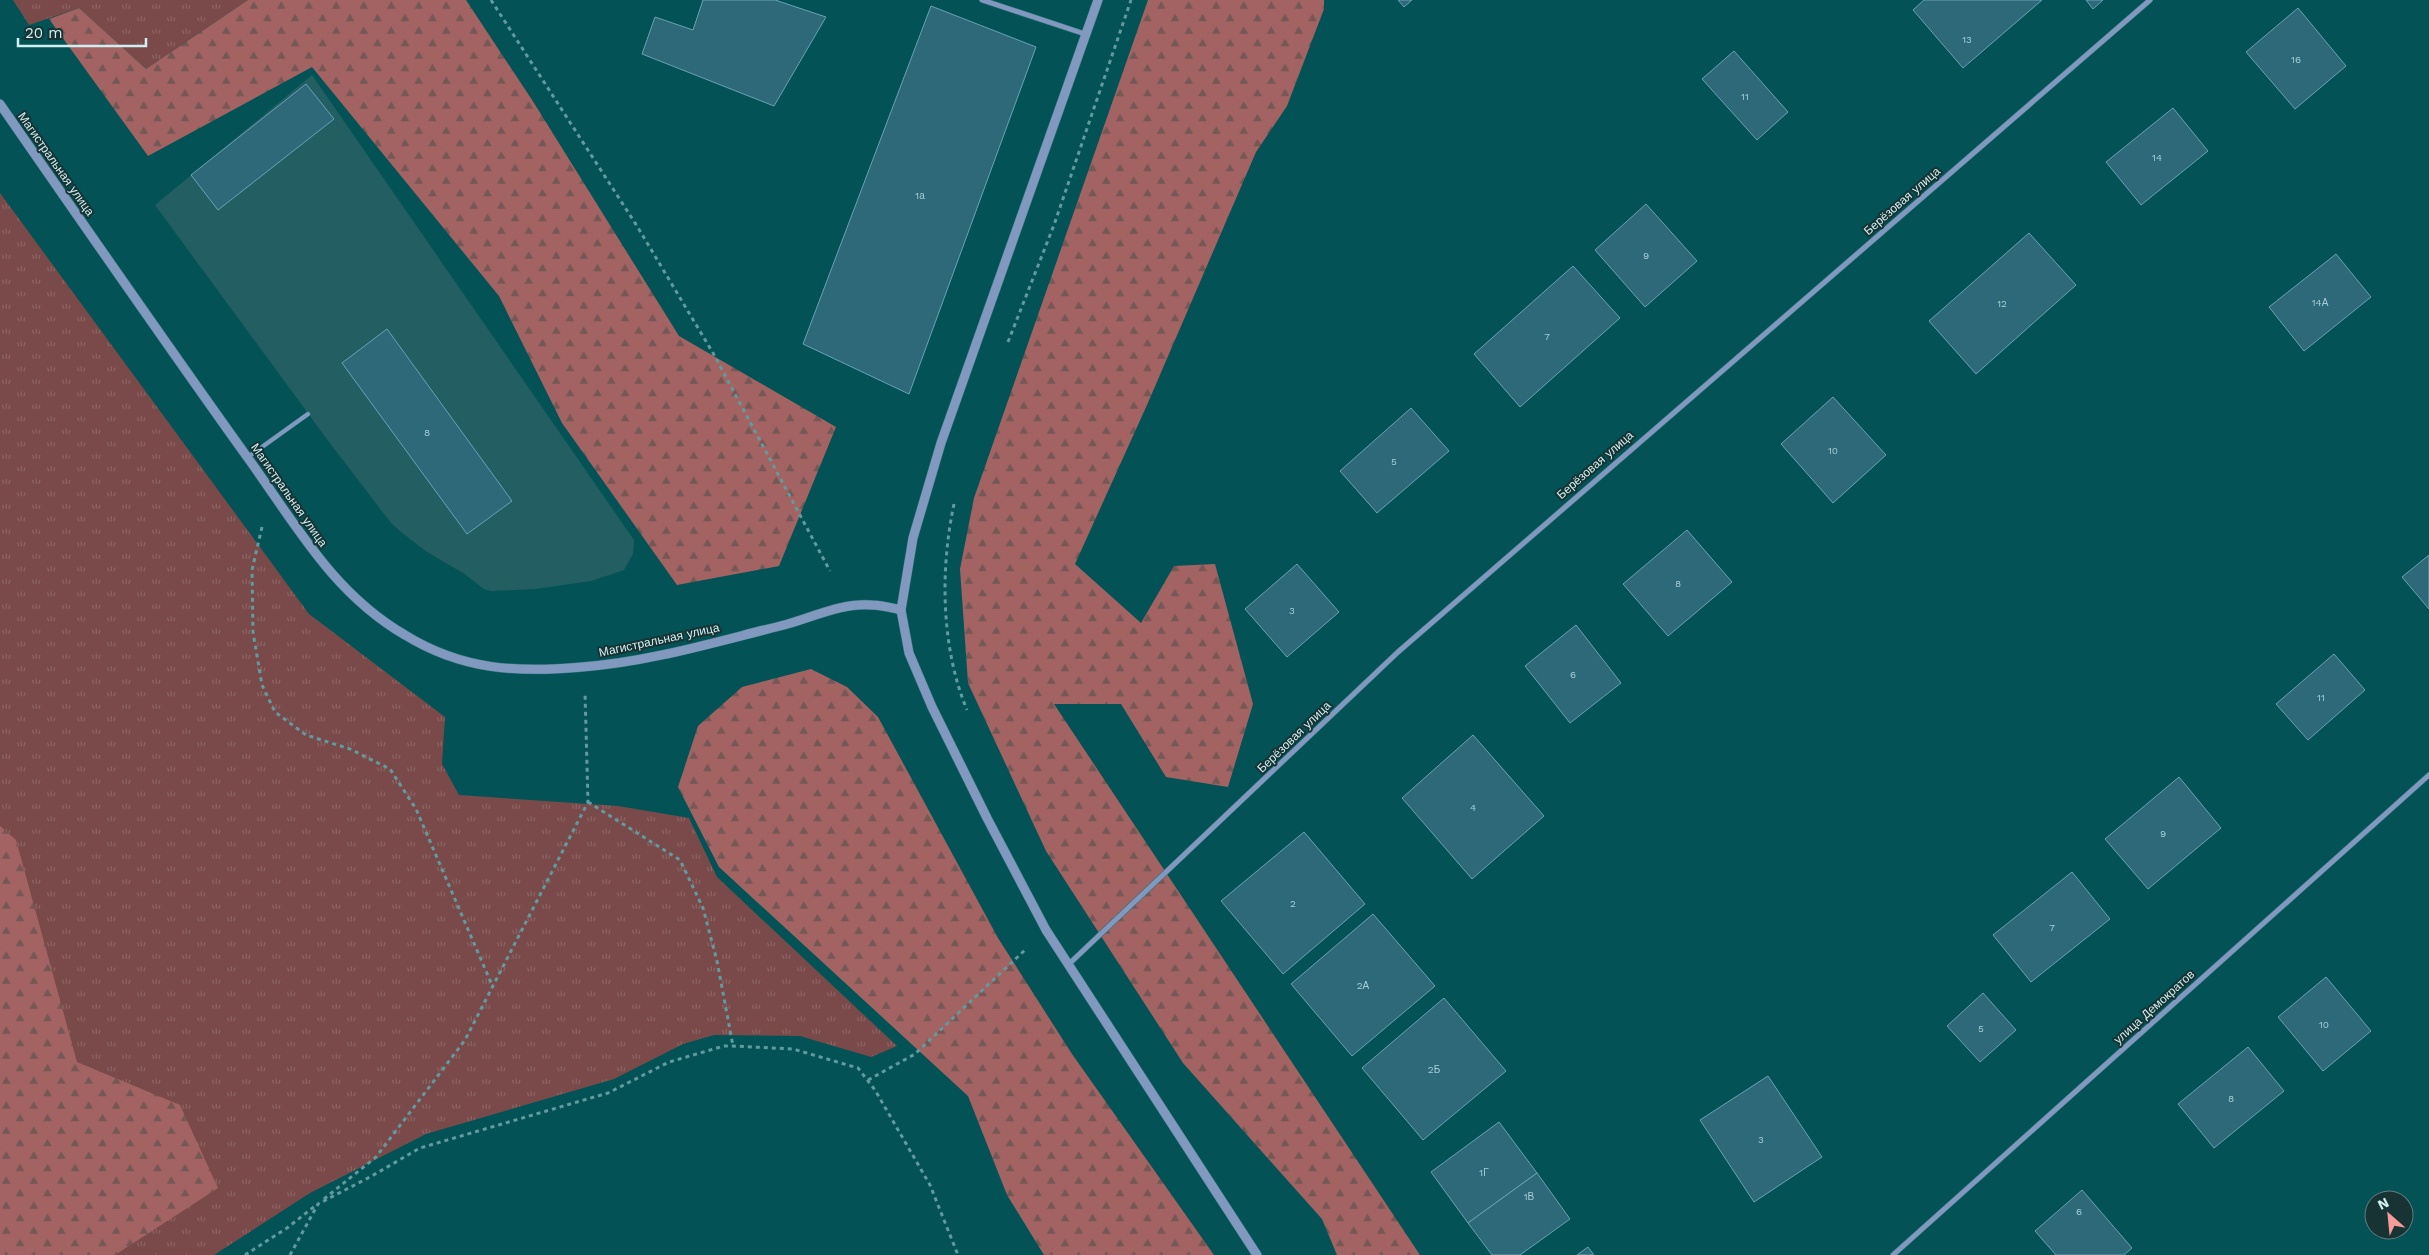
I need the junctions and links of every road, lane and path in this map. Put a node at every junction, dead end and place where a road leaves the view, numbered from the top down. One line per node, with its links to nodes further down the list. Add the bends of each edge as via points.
1 (491, 0): 13 (path, via 637,226 708,344)
2 (982, 0): 6 (street)
3 (1098, 0): 6 (street)
4 (1131, 0): 8 (path, via 1054,225)
5 (2150, 0): 20 (street, Берёзовая улица, via 1405,645)
6 (1085, 34): 14 (street, via 941,443 913,538)
7 (0, 104): 10 (street, Магистральная улица)
8 (1008, 344)
9 (308, 414): 10 (lane)
10 (248, 458): 11 (street, Магистральная улица)
11 (270, 493): 15 (street, Магистральная улица, via 335,578 369,611 405,636 445,655 483,667 522,670); 21 (path, via 252,570 253,632 262,685 275,712 306,734 350,749 390,769 416,809)
12 (955, 500): 16 (path, via 946,548 946,605 953,663)
13 (830, 572)
14 (901, 610): 15 (street, Магистральная улица, via 870,604 844,608 653,656); 19 (street, via 909,653 932,707)
15 (584, 667): 18 (path)
16 (968, 714)
17 (2429, 775): 29 (street, улица Демократов)
18 (588, 802): 21 (path); 22 (path, via 680,860 703,908)
19 (1046, 930): 20 (street); 23 (path, via 914,1054)
20 (1069, 964): 28 (street)
21 (493, 985): 24 (path, via 465,1040 376,1157)
22 (733, 1046): 23 (path, via 793,1049 858,1068); 24 (path, via 669,1062 608,1093 420,1148)
23 (868, 1080): 27 (path, via 930,1185)
24 (318, 1204): 25 (path); 26 (path)
25 (245, 1255)
26 (290, 1255)
27 (958, 1255)
28 (1257, 1255)
29 (1893, 1255)

